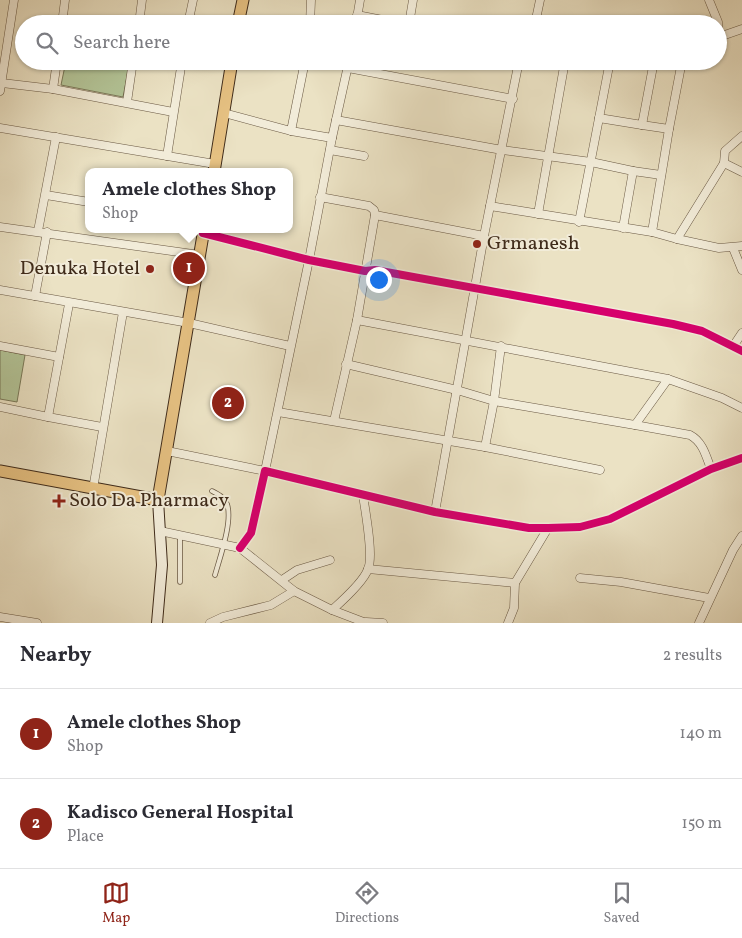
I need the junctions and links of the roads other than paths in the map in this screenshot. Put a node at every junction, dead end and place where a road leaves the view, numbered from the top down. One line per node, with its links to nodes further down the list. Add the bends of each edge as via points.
1 (14, 0): 34 (street)
2 (66, 0): 11 (street)
3 (142, 0): 12 (street)
4 (192, 0): 13 (street)
5 (239, 0): 14 (main road)
6 (311, 0): 15 (street)
7 (360, 0): 16 (street)
8 (413, 0): 17 (street)
9 (540, 0): 18 (street)
10 (709, 0): 19 (street)
11 (64, 15)
12 (140, 15)
13 (190, 15)
14 (238, 15)
15 (310, 15)
16 (357, 15)
17 (410, 15)
18 (537, 15)
19 (715, 15)
20 (742, 29): 21 (street)
21 (727, 34)
22 (56, 70): 35 (street)
23 (132, 70): 37 (street)
24 (180, 70): 38 (street)
25 (231, 70): 39 (main road)
26 (303, 70): 45 (street)
27 (347, 70): 41 (street)
28 (372, 70): 36 (street)
29 (518, 70): 36 (street)
30 (564, 70): 53 (street)
31 (608, 70): 40 (street)
32 (652, 70): 42 (street)
33 (680, 70): 43 (street)
34 (1, 87): 35 (street)
35 (53, 89): 37 (street)
36 (513, 99): 50 (street)
37 (127, 102): 38 (street)
38 (173, 112): 51 (street)
39 (224, 113): 45 (street); 56 (main road)
40 (599, 118): 42 (street); 54 (street)
41 (336, 120): 48 (street); 50 (street)
42 (642, 125): 43 (street)
43 (669, 129): 59 (street)
44 (0, 130): 47 (street)
45 (291, 131): 48 (street)
46 (742, 136): 55 (street, via 725,151)
47 (56, 138): 51 (street); 60 (street)
48 (332, 138): 49 (street)
49 (330, 150): 52 (street); 61 (street)
50 (502, 150): 53 (street); 63 (street)
51 (167, 156): 56 (street)
52 (364, 156)
53 (547, 156): 54 (street); 64 (street)
54 (591, 162): 57 (street); 66 (street)
55 (724, 163): 58 (street); 75 (street)
56 (215, 168)
57 (634, 171): 59 (street); 68 (street)
58 (742, 172)
59 (661, 175): 71 (street)
60 (46, 195): 62 (street); 69 (street)
61 (320, 197): 65 (street, via 369,206); 79 (street)
62 (85, 201)
63 (490, 206): 64 (street); 74 (street)
64 (538, 214): 66 (street)
65 (374, 215): 74 (street); 80 (street)
66 (579, 222): 68 (street)
67 (0, 227): 69 (street)
68 (623, 228): 71 (street)
69 (38, 231): 70 (street)
70 (47, 232): 78 (street); 84 (street)
71 (652, 232): 75 (street)
72 (204, 233): 78 (main road)
73 (211, 233): 79 (street)
74 (484, 236): 82 (street)
75 (677, 239): 77 (street)
76 (742, 246): 77 (street)
77 (733, 248): 81 (street)
78 (200, 255): 88 (main road)
79 (310, 260): 80 (street); 93 (street)
80 (365, 270): 82 (street); 87 (street)
81 (742, 270)
82 (475, 289): 90 (street); 91 (street, via 673,324 702,331)
83 (0, 290): 84 (street)
84 (35, 296): 85 (street)
85 (69, 304): 86 (street); 96 (street)
86 (123, 312): 88 (street); 107 (street)
87 (357, 320): 90 (street); 97 (street)
88 (189, 323): 93 (street); 110 (main road)
89 (742, 333): 91 (street)
90 (466, 340): 94 (street); 99 (street)
91 (734, 345): 95 (street)
92 (0, 346): 96 (street)
93 (290, 346): 103 (street)
94 (502, 346): 98 (street); 100 (street)
95 (742, 351)
96 (59, 357): 104 (street)
97 (346, 364): 99 (street); 105 (street)
98 (668, 379): 102 (street); 106 (street)
99 (458, 390): 100 (street); 108 (street)
100 (494, 401): 106 (street); 109 (street)
101 (0, 407): 104 (street)
102 (742, 408)
103 (278, 412): 105 (street); 115 (street)
104 (48, 417): 107 (street)
105 (334, 421): 108 (street)
106 (635, 425): 112 (street, via 697,439)
107 (102, 427): 116 (street)
108 (447, 441): 109 (street); 120 (street)
109 (485, 447): 113 (street)
110 (167, 451): 115 (street); 119 (main road)
111 (742, 458): 112 (street)
112 (711, 469): 121 (street, via 610,520 580,527)
113 (600, 470)
114 (0, 471): 116 (main road)
115 (265, 471): 118 (street); 126 (street, via 251,533)
116 (93, 489): 119 (main road)
117 (212, 490): 125 (lane, via 226,502 228,510)
118 (363, 495): 120 (street); 128 (street, via 368,531)
119 (158, 500): 122 (main road)
120 (435, 512): 121 (street, via 529,528)
121 (548, 528): 133 (street)
122 (160, 532): 123 (street); 141 (main road, via 162,565)
123 (180, 534): 125 (street); 132 (lane)
124 (742, 536): 135 (street)
125 (224, 544): 126 (street); 129 (lane)
126 (240, 548): 131 (street)
127 (330, 560): 131 (street, via 297,570)
128 (368, 569): 133 (street); 136 (street)
129 (215, 575)
130 (580, 578): 135 (street)
131 (282, 580): 134 (street)
132 (180, 582)
133 (515, 583): 144 (street, via 514,608)
134 (294, 591): 136 (street); 142 (street, via 271,604)
135 (709, 598): 145 (street)
136 (332, 610): 139 (street)
137 (0, 616): 138 (street)
138 (11, 621): 140 (street)
139 (366, 622): 143 (street)
140 (37, 623)
141 (157, 623)
142 (210, 623)
143 (383, 623)
144 (508, 623)
145 (699, 623)

